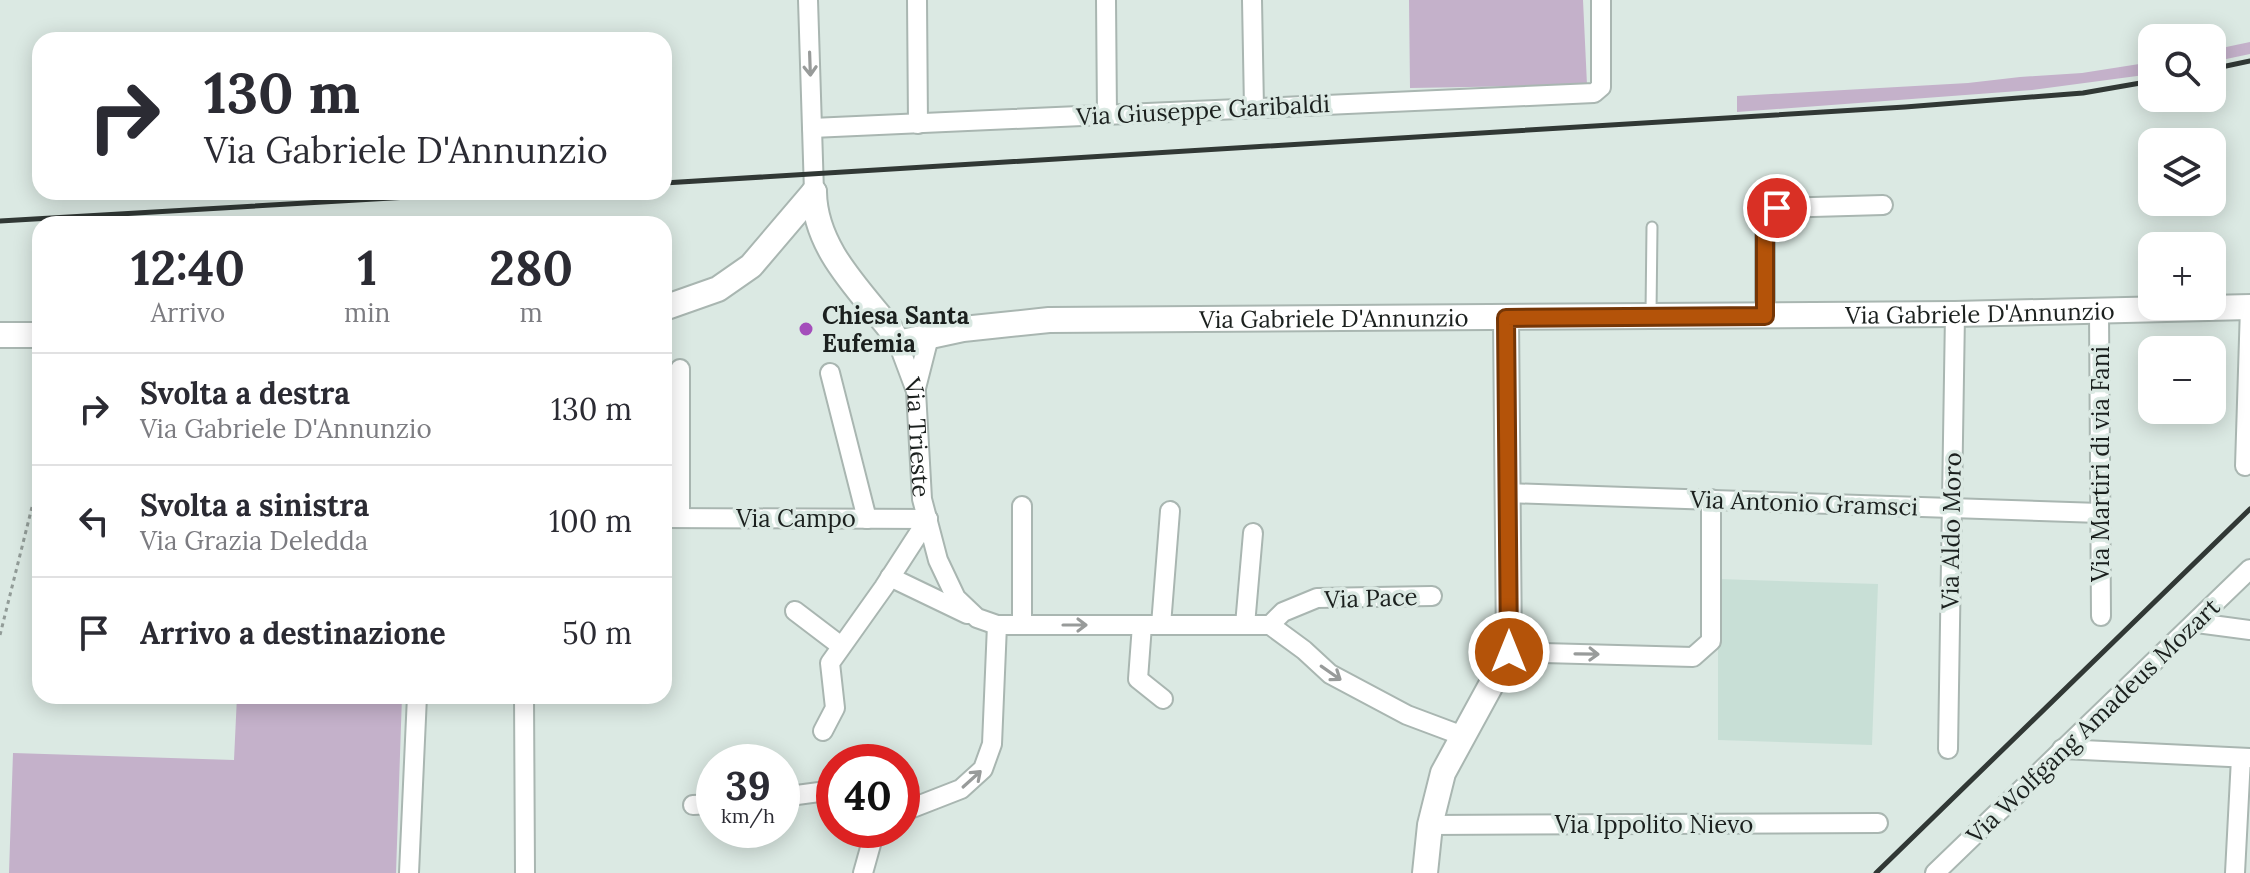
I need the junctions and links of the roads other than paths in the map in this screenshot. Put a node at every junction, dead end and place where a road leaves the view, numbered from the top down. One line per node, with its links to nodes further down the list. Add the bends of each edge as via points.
1 (808, 0): 9 (street, one-way to 9)
2 (917, 0): 8 (street)
3 (1106, 0): 7 (street)
4 (1252, 0): 6 (street)
5 (1601, 0): 6 (street, Via Giuseppe Garibaldi, via 1601,87 1594,93)
6 (1254, 108): 7 (street, Via Giuseppe Garibaldi)
7 (1107, 115): 8 (street, Via Giuseppe Garibaldi)
8 (918, 124): 9 (street, Via Giuseppe Garibaldi)
9 (812, 128): 10 (street)
10 (814, 192): 13 (street, via 751,266 718,289); 23 (street, Via Trieste, via 828,250)
11 (1883, 205): 17 (street, via 1777,208 1765,219)
12 (1652, 227): 18 (lane)
13 (672, 305)
14 (2250, 307): 15 (street, Via Gabriele D'Annunzio); 27 (street)
15 (2099, 312): 16 (street, Via Gabriele D'Annunzio); 33 (street, Via Martiri di via Fani)
16 (1955, 314): 17 (street, Via Gabriele D'Annunzio); 31 (street, Via Aldo Moro)
17 (1765, 316): 18 (street, Via Gabriele D'Annunzio)
18 (1651, 317): 19 (street, Via Gabriele D'Annunzio)
19 (1506, 318): 22 (street, Via Gabriele D'Annunzio, via 1049,320); 28 (street)
20 (0, 335): 21 (street)
21 (32, 335)
22 (929, 337): 23 (street, Via Gabriele D'Annunzio); 26 (street)
23 (898, 343): 26 (street, Via Trieste)
24 (680, 369): 34 (street)
25 (830, 373): 35 (street)
26 (916, 391): 36 (street, Via Trieste, via 922,499)
27 (2245, 466)
28 (1507, 493): 29 (street, Via Antonio Gramsci); 52 (street)
29 (1711, 499): 31 (street, Via Antonio Gramsci); 52 (street, one-way to 29, via 1693,657 1711,641)
30 (1022, 506): 46 (street)
31 (1952, 508): 33 (street, Via Antonio Gramsci); 58 (street, Via Aldo Moro)
32 (1170, 511): 47 (street)
33 (2100, 513): 42 (street, Via Martiri di via Fani)
34 (672, 518): 35 (street, Via Campo)
35 (867, 519): 36 (street, Via Campo)
36 (928, 519): 39 (street); 43 (street, Via Trieste, via 938,560 956,598)
37 (1253, 533): 48 (street)
38 (2250, 569): 44 (street, Via Wolfgang Amadeus Mozart)
39 (890, 577): 43 (street); 51 (street)
40 (1432, 596): 49 (street, Via Pace, via 1317,598 1283,612)
41 (795, 611): 51 (street)
42 (2101, 616)
43 (977, 618): 45 (street)
44 (2197, 623): 50 (street); 59 (street, Via Wolfgang Amadeus Mozart)
45 (997, 625): 46 (street); 63 (street, one-way to 45, via 961,789 983,769 992,744)
46 (1022, 625): 47 (street, one-way to 47)
47 (1152, 625): 48 (street); 53 (street, via 1138,679)
48 (1245, 625): 49 (street)
49 (1270, 625): 57 (street, one-way to 57, via 1330,674 1407,715)
50 (2250, 630)
51 (841, 646): 56 (street, via 830,663 835,708)
52 (1509, 652): 57 (street)
53 (1163, 699)
54 (417, 704): 67 (street)
55 (524, 704): 68 (street)
56 (823, 731)
57 (1463, 736): 65 (street, via 1443,773)
58 (1948, 749)
59 (2062, 749): 60 (street); 71 (street, Via Wolfgang Amadeus Mozart)
60 (2246, 758): 72 (street)
61 (693, 805): 62 (street)
62 (696, 805)
63 (920, 805)
64 (1878, 823): 65 (street, Via Ippolito Nievo)
65 (1430, 825): 70 (street)
66 (870, 848): 69 (street)
67 (409, 873)
68 (525, 873)
69 (863, 873)
70 (1425, 873)
71 (1935, 873)
72 (2235, 873)

